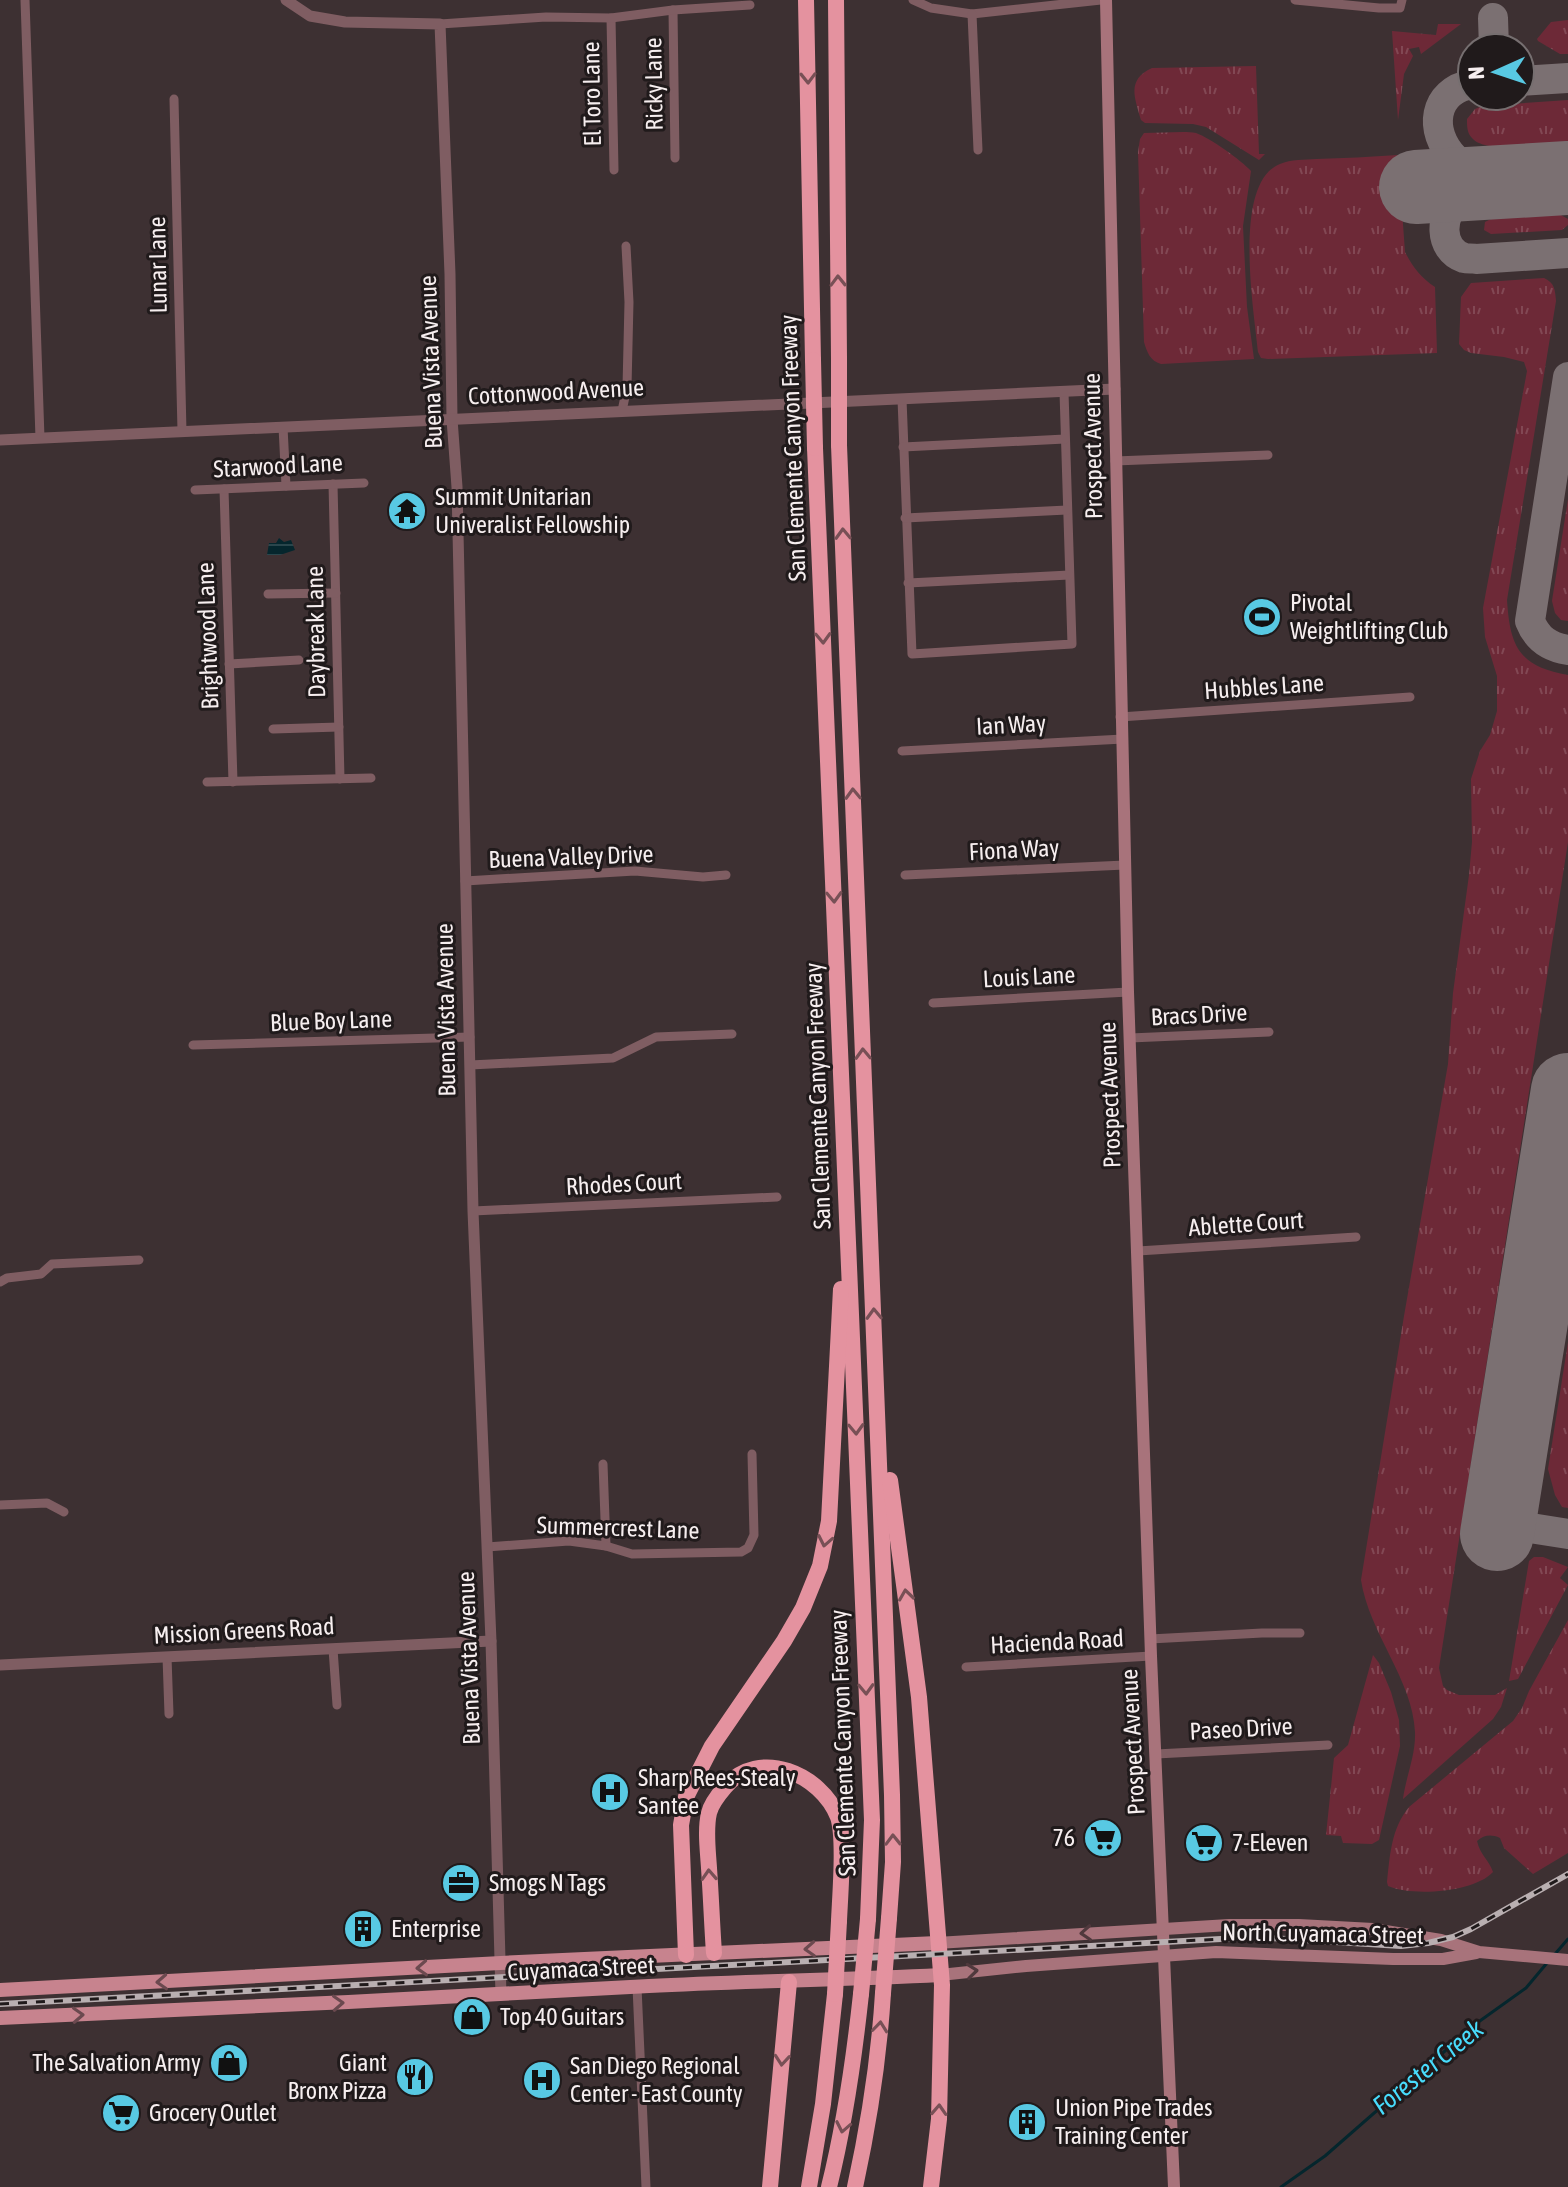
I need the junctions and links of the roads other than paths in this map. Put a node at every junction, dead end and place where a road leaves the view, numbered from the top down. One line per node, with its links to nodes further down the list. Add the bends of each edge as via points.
1 (25, 0): 26 (street)
2 (286, 0): 13 (street, via 310,16 345,22)
3 (806, 0): 67 (highway, San Clemente Canyon Freeway, one-way to 67, bridge, via 815,448)
4 (836, 0): 74 (highway, San Clemente Canyon Freeway, one-way to 4, bridge, via 839,445)
5 (913, 0): 11 (street)
6 (1104, 0): 11 (street); 19 (main road, Prospect Avenue)
7 (1295, 0): 8 (street, via 1379,8)
8 (1401, 4)
9 (750, 5): 10 (street)
10 (673, 10): 12 (street); 16 (street, Ricky Lane)
11 (972, 14): 15 (street)
12 (611, 18): 13 (street); 17 (street, El Toro Lane)
13 (440, 24): 23 (street, Buena Vista Avenue)
14 (174, 99): 25 (street, Lunar Lane)
15 (978, 150)
16 (675, 158)
17 (614, 170)
18 (626, 246): 22 (street, via 627,387)
19 (1115, 389): 20 (street, Cottonwood Avenue); 31 (main road, Prospect Avenue)
20 (1064, 392): 21 (street, Cottonwood Avenue); 27 (street)
21 (902, 399): 22 (street, Cottonwood Avenue); 29 (street)
22 (622, 411): 23 (street, Cottonwood Avenue)
23 (452, 419): 24 (street, Cottonwood Avenue); 58 (street, Buena Vista Avenue)
24 (283, 427): 25 (street, Cottonwood Avenue); 34 (street)
25 (182, 431): 26 (street, Cottonwood Avenue)
26 (40, 438): 28 (street, Cottonwood Avenue)
27 (1065, 439): 29 (street); 37 (street)
28 (0, 440)
29 (903, 447): 38 (street)
30 (1268, 455): 31 (street)
31 (1115, 461): 46 (main road, Prospect Avenue)
32 (364, 483): 33 (street, Starwood Lane)
33 (333, 484): 34 (street, Starwood Lane); 41 (street, Daybreak Lane)
34 (286, 486): 35 (street, Starwood Lane)
35 (224, 489): 36 (street, Starwood Lane); 44 (street, Brightwood Lane)
36 (195, 490)
37 (1067, 510): 38 (street); 39 (street)
38 (905, 518): 40 (street)
39 (1069, 575): 40 (street); 40 (street, via 1072,644 912,654)
40 (908, 583)
41 (336, 593): 42 (street); 47 (street, Daybreak Lane)
42 (268, 594)
43 (299, 660): 44 (street)
44 (229, 664): 54 (street, Brightwood Lane)
45 (1410, 697): 46 (street, Hubbles Lane)
46 (1120, 717): 49 (main road, Prospect Avenue)
47 (339, 727): 48 (street); 52 (street, Daybreak Lane)
48 (273, 729)
49 (1123, 739): 50 (street, Ian Way); 55 (main road, Prospect Avenue)
50 (902, 751)
51 (371, 778): 52 (street)
52 (340, 779): 54 (street)
53 (207, 782): 54 (street)
54 (233, 782)
55 (1125, 865): 57 (street, Fiona Way); 59 (main road, Prospect Avenue)
56 (726, 875): 58 (street, Buena Valley Drive, via 635,871)
57 (905, 875)
58 (465, 881): 63 (street, Buena Vista Avenue)
59 (1128, 992): 60 (street, Louis Lane); 64 (main road, Prospect Avenue)
60 (933, 1003)
61 (1269, 1032): 64 (street, Bracs Drive)
62 (732, 1034): 66 (street, via 656,1037 613,1058)
63 (470, 1037): 65 (street, Blue Boy Lane); 66 (street, Buena Vista Avenue)
64 (1130, 1038): 71 (main road, Prospect Avenue)
65 (193, 1045)
66 (470, 1065): 69 (street, Buena Vista Avenue)
67 (843, 1127): 97 (highway, one-way to 97, via 842,1269 829,1521 820,1566 803,1608 712,1746 686,1797 681,1825); 110 (highway, San Clemente Canyon Freeway, one-way to 110, bridge, via 872,1820 853,2067)
68 (777, 1197): 69 (street, Rhodes Court)
69 (473, 1211): 80 (street, Buena Vista Avenue)
70 (1356, 1237): 71 (street, Ablette Court)
71 (1138, 1251): 82 (main road, Prospect Avenue)
72 (139, 1260): 73 (street, via 52,1264 41,1274)
73 (0, 1282)
74 (877, 1392): 94 (highway, one-way to 74, via 919,1697); 111 (highway, San Clemente Canyon Freeway, one-way to 74, bridge, via 871,2101 893,1862)
75 (752, 1454): 79 (street, Summercrest Lane, via 754,1535 748,1548 632,1554)
76 (603, 1464): 79 (street)
77 (0, 1505): 78 (street, via 47,1503)
78 (64, 1512)
79 (606, 1546): 80 (street, Summercrest Lane, via 569,1541)
80 (487, 1547): 83 (street, Buena Vista Avenue)
81 (1300, 1633): 82 (street, Hacienda Road)
82 (1150, 1639): 85 (main road, Prospect Avenue)
83 (491, 1641): 84 (street, Mission Greens Road); 100 (street, Buena Vista Avenue)
84 (333, 1649): 86 (street, Mission Greens Road); 89 (street)
85 (1151, 1656): 88 (street, Hacienda Road); 92 (main road, Prospect Avenue)
86 (167, 1657): 87 (street, Mission Greens Road); 90 (street)
87 (0, 1665)
88 (966, 1667)
89 (337, 1705)
90 (169, 1714)
91 (1328, 1745): 92 (street, Paseo Drive)
92 (1156, 1754): 93 (main road, Prospect Avenue)
93 (1163, 1928): 94 (main road, Cuyamaca Street, one-way to 94); 95 (main road, North Cuyamaca Street, via 1363,1929 1441,1940); 98 (main road, Prospect Avenue)
94 (937, 1943): 96 (main road, Cuyamaca Street, one-way to 96); 101 (highway)
95 (1479, 1952): 98 (main road, North Cuyamaca Street, via 1443,1959 1216,1952); 99 (main road, North Cuyamaca Street)
96 (714, 1953): 97 (main road, Cuyamaca Street); 109 (highway, one-way to 109, bridge, via 709,1812 729,1782 742,1773 775,1767 793,1771 830,1802 839,1820 841,1847 835,1994)
97 (686, 1955): 100 (main road, Cuyamaca Street)
98 (1165, 1956): 101 (main road, Cuyamaca Street, one-way to 98); 113 (main road, Prospect Avenue)
99 (1568, 1960)
100 (500, 1964): 104 (main road, Cuyamaca Street, one-way to 104); 105 (street, Buena Vista Avenue)
101 (940, 1975): 102 (main road, Cuyamaca Street); 112 (highway, one-way to 101, via 940,2093)
102 (789, 1982): 103 (main road, Cuyamaca Street); 108 (highway, one-way to 108)
103 (637, 1987): 105 (main road, Cuyamaca Street); 107 (street)
104 (0, 1990)
105 (501, 1995): 106 (main road, Cuyamaca Street, one-way to 105)
106 (0, 2018)
107 (646, 2187)
108 (770, 2187)
109 (809, 2187)
110 (829, 2187)
111 (855, 2187)
112 (931, 2187)
113 (1174, 2187)

